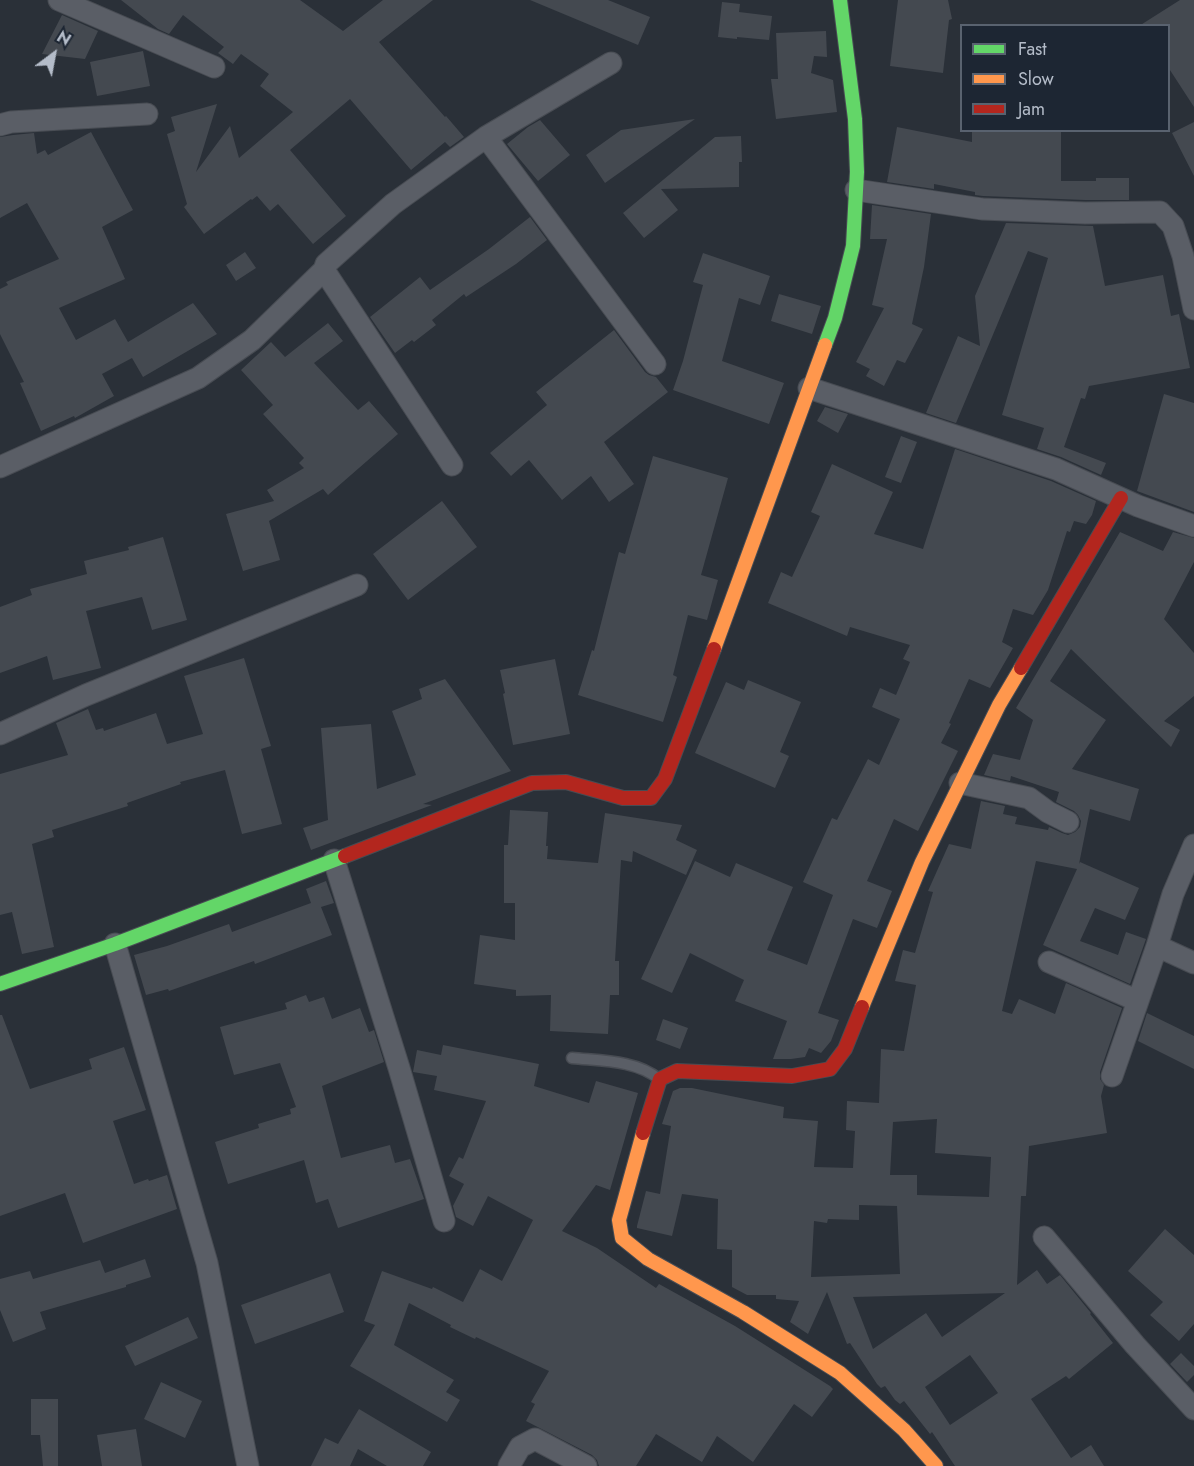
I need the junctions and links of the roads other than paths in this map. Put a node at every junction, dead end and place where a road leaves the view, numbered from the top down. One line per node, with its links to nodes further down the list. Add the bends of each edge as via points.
1 (59, 0): 4 (street)
2 (840, 0): 8 (street, via 855,119)
3 (611, 63): 7 (street)
4 (214, 67)
5 (147, 114): 6 (street)
6 (0, 125)
7 (486, 137): 9 (street, via 393,204); 11 (street)
8 (856, 190): 10 (street, via 982,209 1160,212 1173,226); 12 (street, via 853,246 835,318)
9 (324, 270): 13 (street); 14 (street, via 252,340 198,378)
10 (1194, 309)
11 (655, 364)
12 (809, 388): 15 (street, via 1056,469); 22 (street, via 665,779 651,798 623,798 566,782 532,783)
13 (452, 465)
14 (0, 467)
15 (1121, 498): 16 (street); 19 (street, via 999,705)
16 (1194, 526)
17 (357, 585): 18 (street)
18 (0, 734)
19 (960, 783): 20 (street, via 1029,798); 31 (street, via 922,862 845,1049 830,1069 792,1076 678,1071)
20 (1068, 822)
21 (1194, 845): 24 (street)
22 (334, 860): 23 (street); 32 (street)
23 (115, 944): 27 (street); 35 (street, via 207,1263)
24 (1157, 946): 26 (street); 28 (street)
25 (1049, 962): 28 (street)
26 (1194, 963)
27 (0, 984)
28 (1138, 1001): 30 (street)
29 (572, 1058): 31 (lane, via 635,1065)
30 (1112, 1076)
31 (660, 1079): 38 (street, via 619,1220 622,1238 648,1259 840,1373 904,1430)
32 (444, 1221)
33 (1044, 1237): 34 (street)
34 (1194, 1409)
35 (248, 1466)
36 (509, 1466): 37 (street, via 520,1447 535,1439)
37 (585, 1466)
38 (936, 1466)

